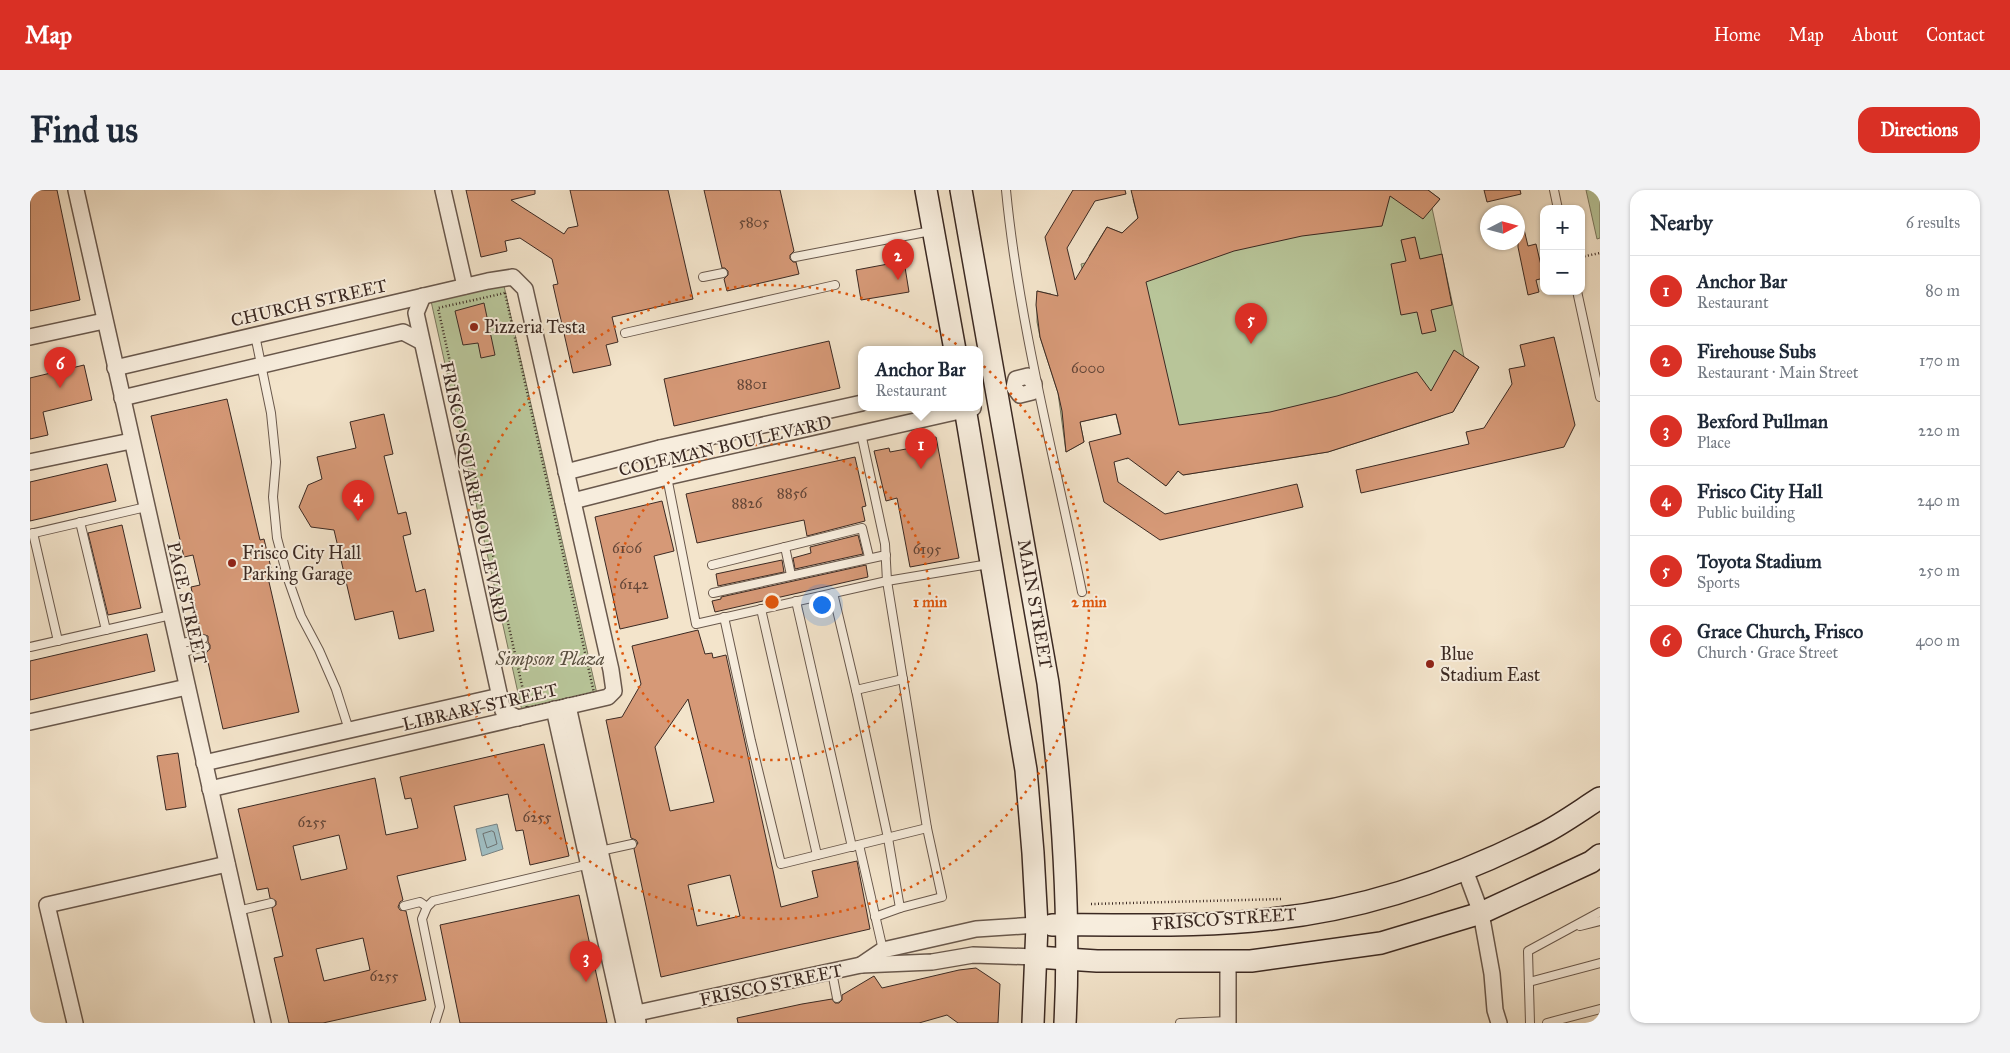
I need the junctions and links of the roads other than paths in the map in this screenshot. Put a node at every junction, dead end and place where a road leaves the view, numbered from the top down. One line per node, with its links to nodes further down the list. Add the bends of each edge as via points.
1 (76, 190): 16 (street, PAGE STREET)
2 (443, 190): 13 (street)
3 (926, 190): 8 (main road)
4 (961, 190): 22 (main road, MAIN STREET)
5 (1006, 190): 26 (lane)
6 (1554, 190): 7 (lane)
7 (1557, 205)
8 (933, 231): 9 (lane); 21 (main road)
9 (795, 258)
10 (723, 273): 11 (lane)
11 (703, 277)
12 (835, 285): 17 (lane)
13 (465, 286): 15 (street, CHURCH STREET); 36 (street, CHURCH STREET, via 513,277 525,289)
14 (1578, 295): 28 (lane)
15 (423, 296): 18 (street, CHURCH STREET); 20 (street, FRISCO SQUARE BOULEVARD, via 416,313)
16 (104, 321): 19 (street); 24 (street, PAGE STREET)
17 (625, 333)
18 (255, 335): 23 (lane); 24 (street, CHURCH STREET)
19 (30, 337)
20 (422, 342): 23 (street, via 403,332); 64 (street, FRISCO SQUARE BOULEVARD)
21 (954, 346)
22 (979, 346)
23 (262, 365): 29 (street); 68 (lane, via 272,413 276,462 273,497 278,538 301,616 336,689)
24 (115, 368): 29 (street, PAGE STREET)
25 (983, 378): 27 (main road, MAIN STREET)
26 (1036, 384): 27 (street, COLEMAN BOULEVARD, via 1032,392 1020,395); 49 (lane)
27 (985, 395): 45 (main road, MAIN STREET); 92 (main road, MAIN STREET, via 1048,683 1058,764)
28 (1600, 397)
29 (122, 398): 33 (street, PAGE STREET)
30 (858, 404): 34 (street, COLEMAN BOULEVARD)
31 (933, 411): 32 (street, COLEMAN BOULEVARD)
32 (861, 433): 37 (street, COLEMAN BOULEVARD); 43 (lane)
33 (131, 441): 35 (street); 39 (street, PAGE STREET)
34 (660, 448): 36 (street, COLEMAN BOULEVARD); 37 (street)
35 (30, 462)
36 (566, 472): 38 (street)
37 (667, 477): 38 (street, COLEMAN BOULEVARD); 55 (lane, via 696,624)
38 (573, 502): 65 (street, LIBRARY STREET, via 614,691 608,697)
39 (146, 507): 40 (lane); 54 (street, PAGE STREET)
40 (80, 522): 41 (lane); 56 (lane)
41 (31, 534): 57 (lane)
42 (785, 547): 44 (lane, via 862,528); 46 (lane); 47 (lane)
43 (886, 555): 44 (lane); 48 (lane)
44 (869, 558): 47 (lane)
45 (991, 563): 48 (lane); 91 (main road, MAIN STREET, via 1026,770)
46 (712, 565)
47 (791, 575): 50 (lane)
48 (887, 581): 51 (lane); 61 (lane)
49 (1082, 592)
50 (713, 593)
51 (833, 593): 52 (lane); 63 (lane)
52 (796, 601): 53 (lane); 76 (lane)
53 (761, 609): 55 (lane); 77 (lane)
54 (171, 616): 56 (lane); 60 (street, PAGE STREET)
55 (724, 617): 77 (lane, via 781,864)
56 (106, 630): 57 (lane)
57 (58, 641): 59 (lane)
58 (204, 643): 60 (lane)
59 (30, 648)
60 (178, 649): 62 (street, PAGE STREET)
61 (903, 679): 63 (lane); 73 (lane)
62 (187, 687): 67 (street); 70 (street, PAGE STREET)
63 (856, 690): 74 (lane)
64 (500, 696): 66 (street, FRISCO SQUARE BOULEVARD, via 503,711); 68 (street, LIBRARY STREET)
65 (561, 708): 66 (street, LIBRARY STREET); 79 (street)
66 (518, 718): 69 (street, LIBRARY STREET)
67 (30, 722)
68 (348, 730): 69 (street); 70 (street, LIBRARY STREET)
69 (353, 756): 71 (street, LIBRARY STREET)
70 (204, 763): 71 (street, PAGE STREET)
71 (210, 789): 80 (street, PAGE STREET)
72 (1600, 798): 81 (main road, FRISCO STREET, via 1544,834)
73 (927, 828): 74 (lane); 85 (lane, via 942,897)
74 (888, 838): 76 (lane); 85 (lane)
75 (632, 844): 79 (lane)
76 (855, 846): 77 (lane); 89 (lane)
77 (817, 855)
78 (1600, 855): 88 (main road, FRISCO STREET)
79 (593, 858): 84 (lane, via 433,901); 105 (street)
80 (226, 864): 86 (street, PAGE STREET); 108 (street, via 47,905)
81 (1465, 870): 88 (street); 92 (main road, FRISCO STREET, via 1367,903 1272,919)
82 (271, 903): 86 (lane)
83 (404, 906): 84 (lane, via 420,902)
84 (426, 908): 110 (lane, via 422,919 440,1007)
85 (900, 908): 89 (lane)
86 (237, 911): 109 (street, PAGE STREET)
87 (1600, 912): 93 (lane)
88 (1481, 913): 97 (main road, FRISCO STREET, via 1381,942 1251,961); 106 (street, via 1492,974)
89 (876, 916): 94 (lane)
90 (1600, 921): 93 (lane)
91 (1037, 925): 92 (main road, FRISCO STREET); 94 (street, FRISCO STREET, via 976,929); 95 (main road, MAIN STREET)
92 (1066, 925): 96 (main road, MAIN STREET)
93 (1570, 928): 102 (lane, via 1528,951)
94 (883, 950): 99 (street, FRISCO STREET); 100 (lane)
95 (1036, 957): 96 (main road, FRISCO STREET); 100 (street, FRISCO STREET, via 973,955); 111 (main road, MAIN STREET)
96 (1067, 959): 97 (main road, FRISCO STREET); 112 (main road, MAIN STREET)
97 (1228, 961): 107 (street)
98 (1600, 963): 102 (lane)
99 (861, 965): 100 (street, FRISCO STREET); 101 (street, FRISCO STREET)
100 (887, 965)
101 (832, 972): 103 (lane); 105 (street, FRISCO STREET)
102 (1529, 982): 115 (lane)
103 (837, 998)
104 (1600, 1009): 116 (lane)
105 (630, 1019)
106 (1495, 1019)
107 (1228, 1022): 114 (lane)
108 (75, 1023)
109 (263, 1023)
110 (435, 1023)
111 (1033, 1023)
112 (1065, 1023)
113 (1180, 1023): 114 (lane)
114 (1195, 1023)
115 (1530, 1023)
116 (1547, 1023)

